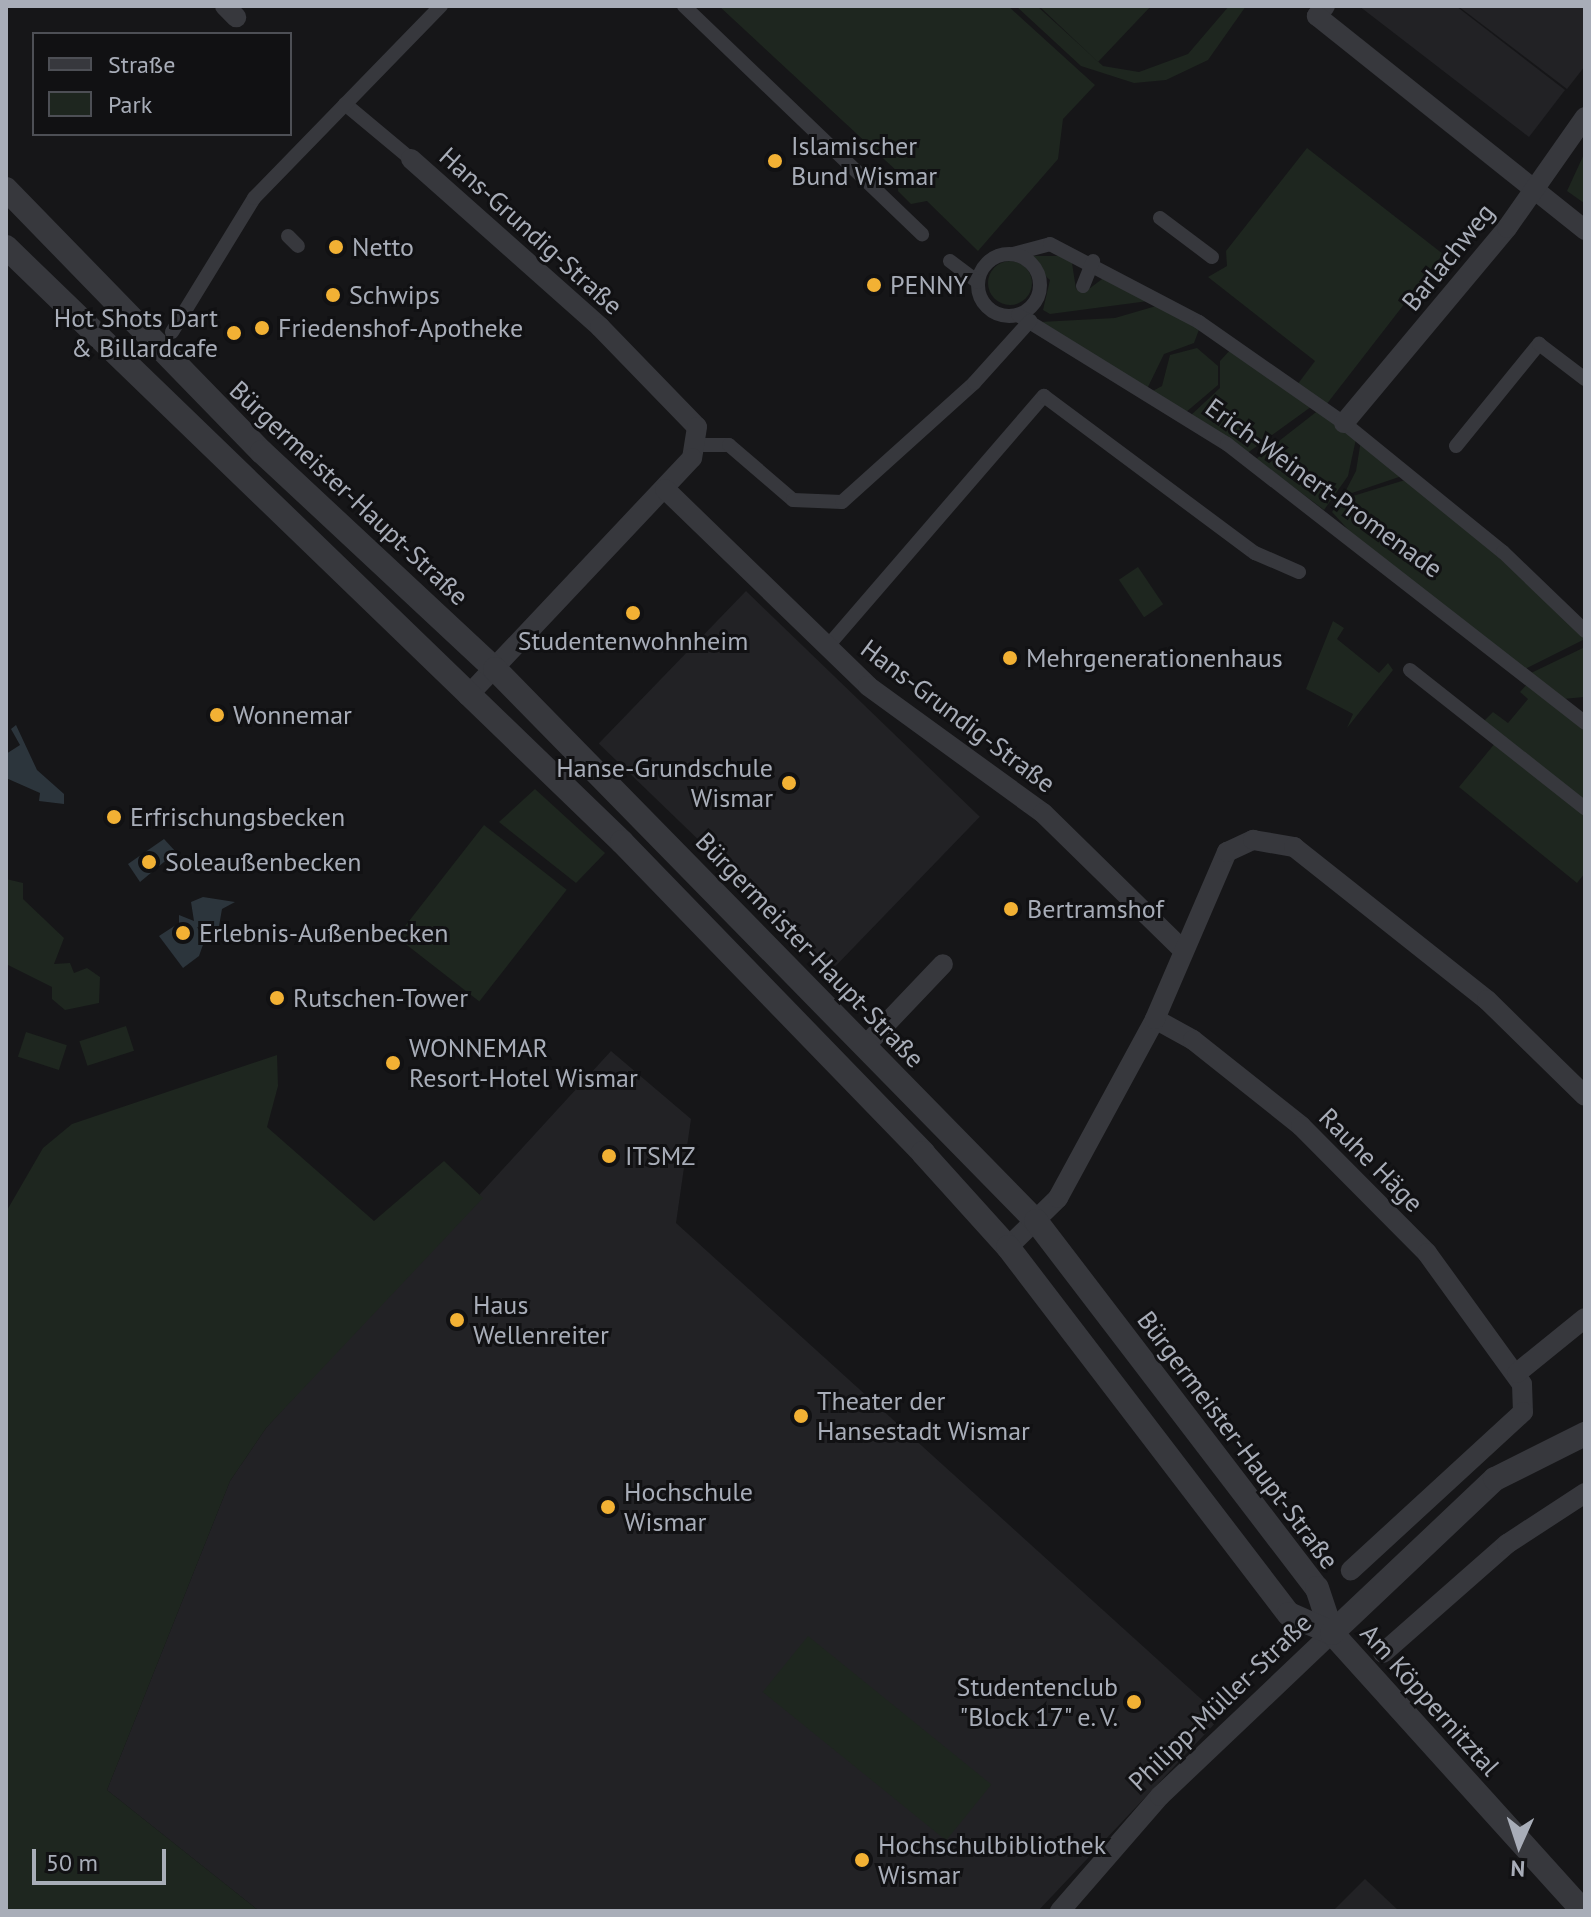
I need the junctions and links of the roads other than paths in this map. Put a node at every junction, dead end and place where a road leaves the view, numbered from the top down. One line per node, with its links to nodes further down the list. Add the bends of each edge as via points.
1 (441, 6): 4 (street)
2 (684, 6): 11 (street)
3 (1325, 6): 8 (street, via 1317,16)
4 (345, 104): 6 (street); 20 (street, via 236,220)
5 (1585, 117): 8 (street, Barlachweg)
6 (411, 159): 23 (street, Hans-Grundig-Straße, via 688,411)
7 (6, 189): 29 (street, Bürgermeister-Haupt-Straße, via 252,441)
8 (1533, 192): 10 (street); 22 (street, Barlachweg)
9 (1160, 218): 14 (street)
10 (1585, 230)
11 (922, 234)
12 (6, 247): 31 (street)
13 (1013, 254): 16 (street, via 1050,244); 17 (street, via 986,264); 19 (street, via 1031,264 1040,282)
14 (1212, 257)
15 (950, 261): 17 (street, Erich-Weinert-Promenade)
16 (1093, 261): 18 (street); 22 (street, via 1199,322)
17 (978, 282): 19 (street, Erich-Weinert-Promenade, via 989,309)
18 (1083, 286)
19 (1024, 318): 23 (street, via 974,383 842,502 793,500 729,445); 32 (street, Erich-Weinert-Promenade, via 1227,444)
20 (172, 332)
21 (1585, 379): 24 (street, via 1539,344)
22 (1344, 423): 27 (street, via 1503,552)
23 (697, 445): 25 (street)
24 (1456, 446)
25 (665, 489): 28 (street, Hans-Grundig-Straße); 29 (street)
26 (1299, 572): 28 (street, via 1255,553 1044,396)
27 (1585, 631)
28 (827, 647): 34 (street, Hans-Grundig-Straße, via 1043,813)
29 (495, 669): 31 (street); 37 (street, Bürgermeister-Haupt-Straße)
30 (1410, 670): 33 (street)
31 (468, 696): 40 (street, via 636,856)
32 (1585, 723)
33 (1585, 808)
34 (1184, 951): 36 (street); 38 (street, via 1227,852 1253,840 1294,847 1487,1000)
35 (943, 964): 37 (street)
36 (1155, 1019): 39 (street, via 1058,1198); 42 (street, Rauhe Häge, via 1193,1040 1301,1126 1427,1253)
37 (865, 1046): 39 (street, Bürgermeister-Haupt-Straße)
38 (1585, 1096)
39 (1036, 1221): 40 (street); 46 (street, Bürgermeister-Haupt-Straße, via 1317,1588)
40 (1008, 1247): 46 (street, via 1289,1614)
41 (1585, 1318): 42 (street)
42 (1517, 1373): 45 (street, via 1523,1412)
43 (1585, 1434): 46 (street, Philipp-Müller-Straße, via 1495,1479)
44 (1585, 1493): 47 (street, via 1507,1544)
45 (1351, 1570)
46 (1332, 1633): 48 (street, Philipp-Müller-Straße, via 1160,1796); 49 (street, Am Köppernitztal)
47 (1388, 1648)
48 (1060, 1911)
49 (1583, 1911)

